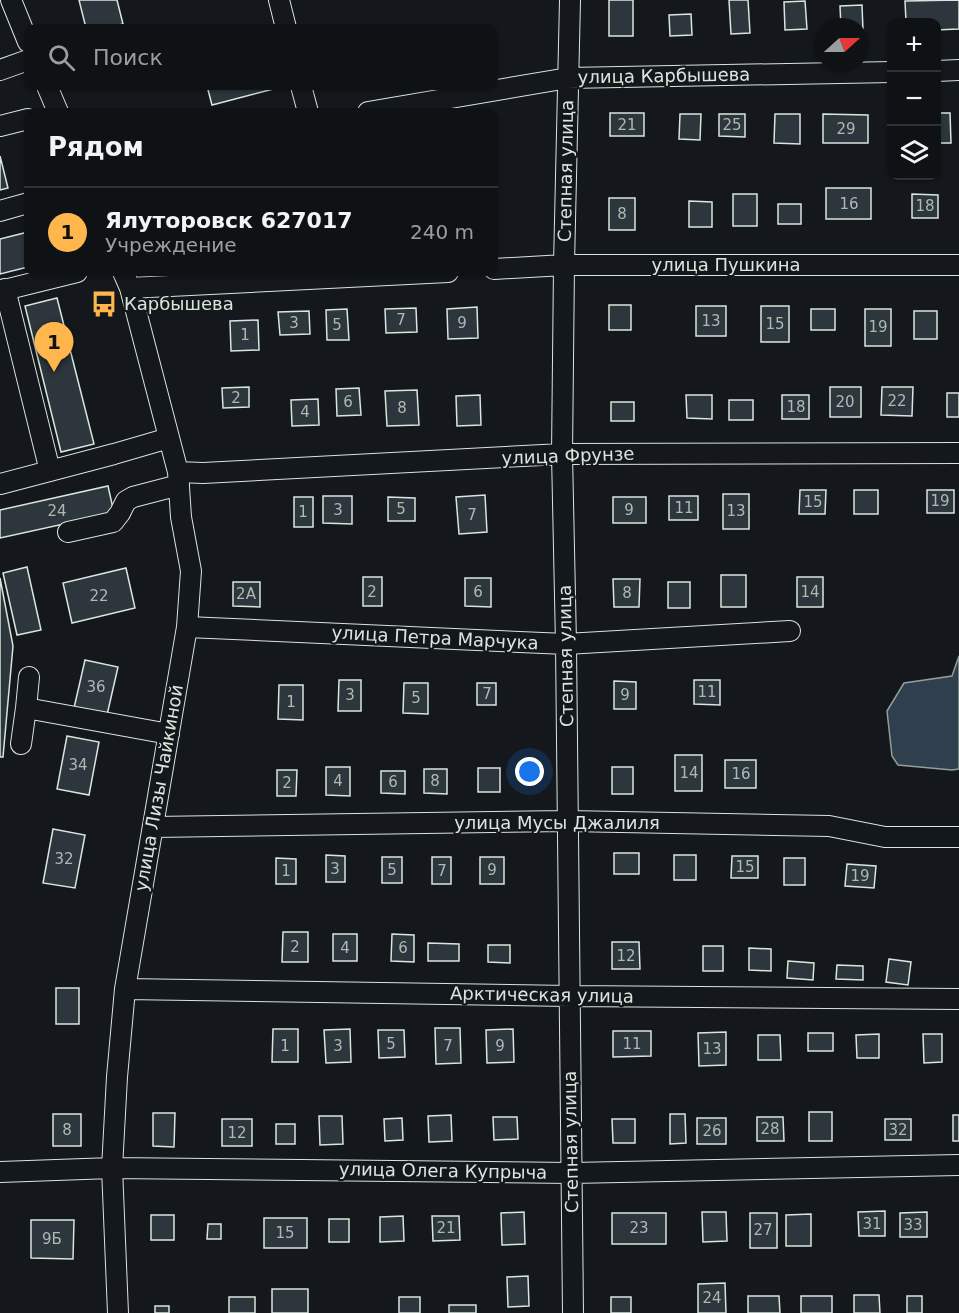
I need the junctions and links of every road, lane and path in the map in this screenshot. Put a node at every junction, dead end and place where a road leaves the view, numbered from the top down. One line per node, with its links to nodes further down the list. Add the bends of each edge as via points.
1 (11, 0): 5 (street)
2 (279, 0): 4 (street)
3 (570, 0): 11 (street, Степная улица)
4 (285, 24)
5 (24, 32)
6 (24, 61): 7 (street)
7 (0, 70)
8 (959, 70): 9 (street)
9 (941, 71)
10 (887, 72): 11 (street, улица Карбышева)
11 (568, 78): 15 (street, улица Карбышева); 23 (street, Степная улица)
12 (48, 90): 16 (street)
13 (302, 90): 17 (street)
14 (497, 90): 18 (street, улица Карбышева)
15 (498, 90)
16 (55, 108)
17 (307, 108)
18 (392, 108)
19 (24, 120): 20 (street)
20 (0, 126)
21 (24, 204): 22 (street)
22 (0, 211)
23 (564, 265): 24 (street, улица Пушкина); 25 (street, улица Пушкина); 32 (street, Степная улица)
24 (959, 265)
25 (498, 269)
26 (61, 276): 29 (street)
27 (286, 276): 28 (street)
28 (126, 280): 30 (street, улица Лизы Чайкиной)
29 (3, 290): 33 (street)
30 (169, 438): 33 (street); 34 (street, улица Лизы Чайкиной)
31 (959, 453): 32 (street, улица Фрунзе)
32 (562, 454): 34 (street, улица Фрунзе, via 203,473); 39 (street, Степная улица)
33 (50, 471): 35 (street)
34 (178, 479): 36 (street, улица Фрунзе, via 126,501 113,522); 37 (street, улица Лизы Чайкиной, via 191,571)
35 (0, 484)
36 (68, 532)
37 (187, 627): 39 (street, улица Петра Марчука); 42 (street, улица Лизы Чайкиной)
38 (790, 631): 39 (street, улица Петра Марчука)
39 (566, 644): 44 (street, Степная улица)
40 (29, 677): 41 (street)
41 (26, 708): 42 (street); 43 (street)
42 (169, 734): 45 (street, улица Лизы Чайкиной)
43 (21, 744)
44 (568, 821): 45 (street, улица Мусы Джалиля); 46 (street, улица Мусы Джалиля, via 829,826 885,837); 48 (street, Степная улица)
45 (153, 827): 47 (street, улица Лизы Чайкиной)
46 (959, 837)
47 (125, 989): 48 (street, Арктическая улица); 51 (street, улица Лизы Чайкиной)
48 (569, 996): 49 (street, Арктическая улица); 53 (street, Степная улица)
49 (959, 999)
50 (959, 1165): 53 (street, улица Олега Купрыча)
51 (112, 1168): 52 (street, улица Олега Купрыча); 53 (street, улица Олега Купрыча); 54 (street, улица Лизы Чайкиной)
52 (0, 1172)
53 (572, 1173): 55 (street, Степная улица)
54 (118, 1313)
55 (573, 1313)

